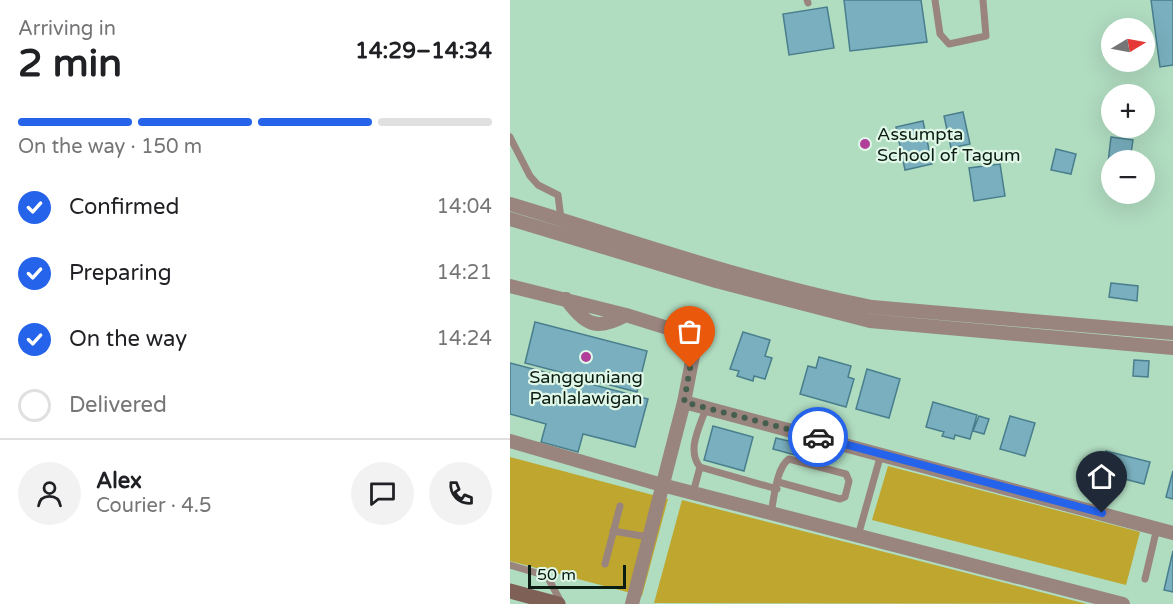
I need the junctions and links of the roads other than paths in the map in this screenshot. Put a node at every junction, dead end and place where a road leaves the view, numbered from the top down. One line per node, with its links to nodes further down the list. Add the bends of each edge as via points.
1 (935, 0): 2 (lane, via 940,34 949,44 986,36)
2 (983, 0)
3 (510, 137): 6 (lane, via 530,176 558,195)
4 (514, 205): 5 (street); 6 (street)
5 (511, 219): 10 (street, via 845,316)
6 (561, 219): 8 (street, via 855,304)
7 (510, 286): 12 (street, via 566,299 580,318 596,324 612,323 626,315 687,334 692,338 693,351)
8 (1089, 325): 9 (street); 10 (street)
9 (1173, 333)
10 (1088, 340): 11 (street)
11 (1173, 348)
12 (684, 402): 13 (street); 17 (street)
13 (706, 408): 15 (street); 16 (lane, via 693,450)
14 (510, 441): 17 (street)
15 (881, 454): 22 (street); 25 (lane)
16 (700, 467): 18 (lane); 19 (lane)
17 (662, 485): 19 (street); 26 (street)
18 (777, 485): 18 (lane, via 840,499 845,497 849,481 846,474 792,459 783,463); 21 (lane)
19 (693, 493): 21 (street)
20 (620, 506): 23 (lane)
21 (771, 513): 25 (street)
22 (1157, 528): 24 (street); 29 (lane)
23 (613, 531): 26 (lane); 27 (lane)
24 (1173, 532)
25 (858, 536): 33 (street)
26 (648, 537): 32 (street)
27 (605, 564)
28 (510, 565): 31 (lane, via 547,576)
29 (1145, 579)
30 (519, 597): 31 (main road)
31 (560, 604)
32 (632, 604)
33 (1123, 604)

